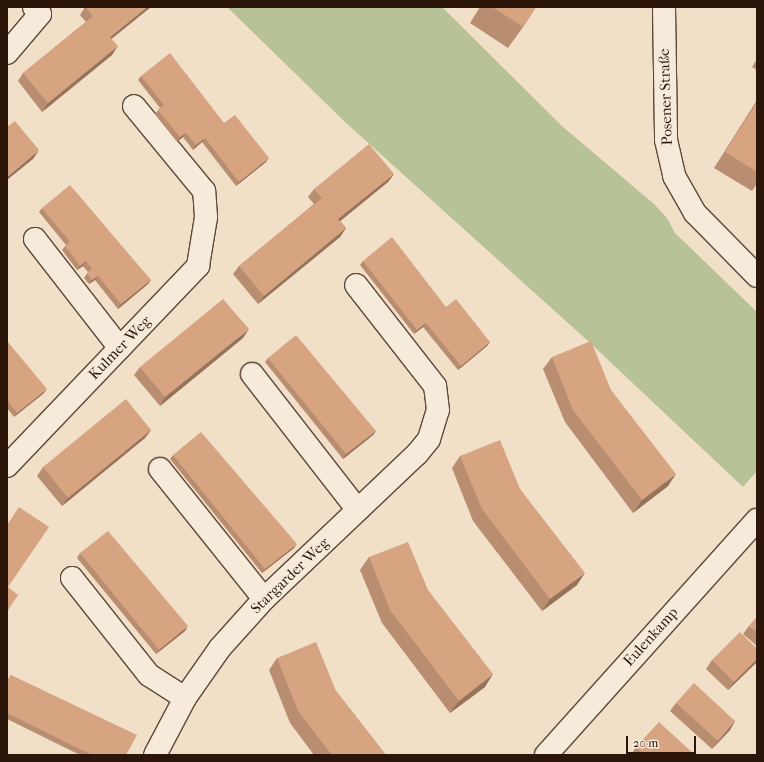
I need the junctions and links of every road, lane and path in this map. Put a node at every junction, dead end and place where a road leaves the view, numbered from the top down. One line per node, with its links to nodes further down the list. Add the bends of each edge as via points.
1 (664, 7): 6 (street, Posener Straße, via 666,140 674,176 695,213)
2 (37, 11): 3 (street)
3 (7, 53)
4 (134, 106): 8 (street, Kulmer Weg, via 204,191 206,217 198,266)
5 (35, 239): 8 (street)
6 (757, 276)
7 (356, 285): 12 (street, Stargarder Weg, via 435,386 438,410 430,439)
8 (120, 348): 10 (street, Kulmer Weg)
9 (252, 374): 12 (street)
10 (11, 452)
11 (160, 469): 15 (street)
12 (358, 510): 15 (street, Stargarder Weg)
13 (757, 520): 18 (street, Eulenkamp)
14 (72, 578): 16 (street, via 149,675)
15 (264, 599): 16 (street, Stargarder Weg, via 220,648)
16 (185, 698): 17 (street, Stargarder Weg)
17 (155, 755)
18 (546, 755)

